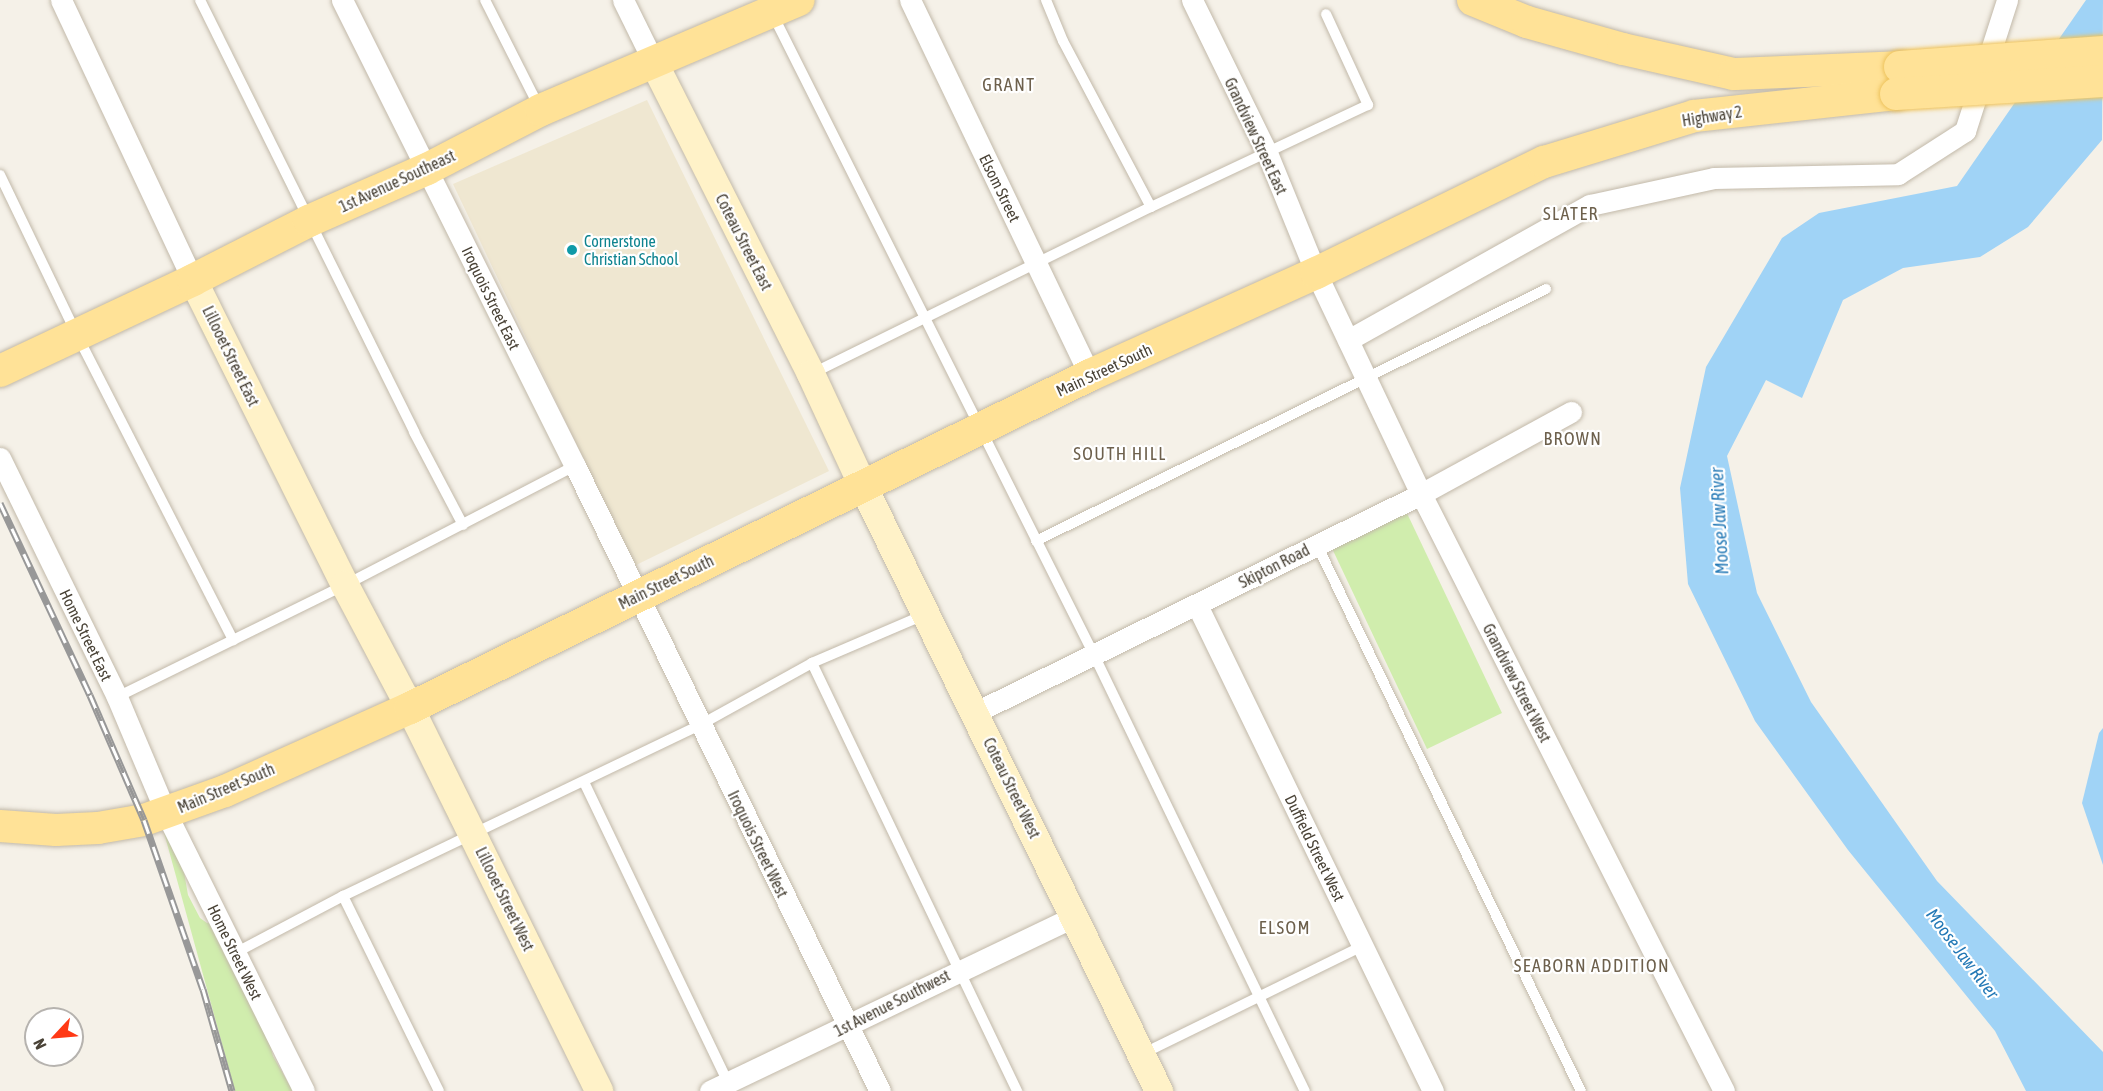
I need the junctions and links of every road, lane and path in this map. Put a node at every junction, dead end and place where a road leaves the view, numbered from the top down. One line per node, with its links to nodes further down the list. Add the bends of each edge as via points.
1 (61, 0): 25 (street, Lillooet Street East)
2 (200, 0): 22 (lane)
3 (342, 0): 19 (street, Iroquois Street East)
4 (485, 0): 17 (lane)
5 (623, 0): 14 (street, Coteau Street East)
6 (910, 0): 23 (street, Elsom Street)
7 (1046, 0): 21 (lane, via 1063,41)
8 (1192, 0): 18 (street, Grandview Street East)
9 (1473, 0): 15 (main road, Highway 2, via 1527,22 1734,74)
10 (2007, 0): 29 (street, via 1965,131 1898,174 1714,178 1590,205)
11 (779, 4): 14 (main road, 1st Avenue Southeast); 27 (lane)
12 (1326, 14): 18 (lane, via 1368,105)
13 (2103, 52): 15 (main road, Highway 2, bridge)
14 (654, 63): 17 (main road, 1st Avenue Southeast); 31 (street, Coteau Street East)
15 (1898, 80): 16 (main road, Highway 2, bridge); 24 (main road, Highway 2, via 1694,116 1554,158)
16 (2103, 81)
17 (541, 110): 19 (main road, 1st Avenue Southeast)
18 (1267, 153): 21 (lane); 24 (street, Grandview Street East)
19 (427, 169): 22 (main road, 1st Avenue Southeast); 37 (street, Iroquois Street East)
20 (0, 175): 28 (lane)
21 (1150, 207): 23 (lane)
22 (309, 221): 25 (main road, 1st Avenue Southeast); 40 (lane)
23 (1038, 265): 27 (lane); 32 (street, Elsom Street)
24 (1316, 273): 29 (street, Grandview Street West); 32 (main road, Main Street South)
25 (193, 280): 28 (main road, 1st Avenue Southeast); 43 (street, Lillooet Street East)
26 (1546, 289): 33 (lane)
27 (926, 320): 31 (lane); 35 (lane)
28 (77, 335): 30 (main road, 1st Avenue Southeast); 47 (lane)
29 (1348, 340): 33 (street, Grandview Street West)
30 (0, 371)
31 (811, 374): 38 (street, Coteau Street East)
32 (1090, 375): 35 (main road, Main Street South)
33 (1366, 379): 39 (street, Grandview Street West); 41 (lane)
34 (1571, 412): 39 (street, Skipton Road)
35 (980, 429): 38 (main road, Main Street South); 41 (lane)
36 (0, 458): 50 (street, Home Street East)
37 (575, 466): 40 (lane); 44 (street, Iroquois Street East)
38 (863, 486): 44 (main road, Main Street South); 46 (street, Coteau Street West)
39 (1421, 494): 42 (street, Skipton Road); 76 (street, Grandview Street West)
40 (463, 525): 43 (lane)
41 (1036, 541): 48 (lane)
42 (1317, 545): 45 (street, Skipton Road); 75 (lane)
43 (345, 585): 47 (lane); 51 (street, Lillooet Street East)
44 (637, 597): 51 (main road, Main Street South); 53 (street, Iroquois Street West)
45 (1197, 605): 48 (street, Skipton Road); 60 (street, Duffield Street West)
46 (927, 614): 49 (lane); 52 (street, Coteau Street West)
47 (233, 640): 50 (lane)
48 (1094, 655): 52 (street, Skipton Road); 63 (lane)
49 (812, 663): 53 (lane); 62 (lane)
50 (117, 697): 55 (street, Home Street East)
51 (410, 708): 55 (main road, Main Street South); 57 (street, Lillooet Street West)
52 (974, 713): 59 (street, Coteau Street West)
53 (700, 725): 54 (lane); 64 (street, Iroquois Street West)
54 (584, 782): 57 (lane); 66 (lane)
55 (166, 813): 56 (main road, Main Street South, via 98,828); 61 (street, Home Street West)
56 (0, 826)
57 (473, 835): 58 (lane); 69 (street, Lillooet Street West)
58 (343, 896): 61 (lane); 68 (lane)
59 (1075, 916): 62 (street, 1st Avenue Southwest); 65 (street, Coteau Street West)
60 (1362, 946): 63 (lane); 74 (street, Duffield Street West)
61 (235, 953): 67 (street, Home Street West)
62 (957, 970): 64 (street, 1st Avenue Southwest); 71 (lane)
63 (1259, 998): 65 (lane); 73 (lane)
64 (848, 1026): 66 (street, 1st Avenue Southwest); 70 (street, Iroquois Street West)
65 (1141, 1054): 72 (street, Coteau Street West)
66 (723, 1088)
67 (304, 1091)
68 (439, 1091)
69 (599, 1091)
70 (880, 1091)
71 (1017, 1091)
72 (1159, 1091)
73 (1305, 1091)
74 (1433, 1091)
75 (1581, 1091)
76 (1724, 1091)

